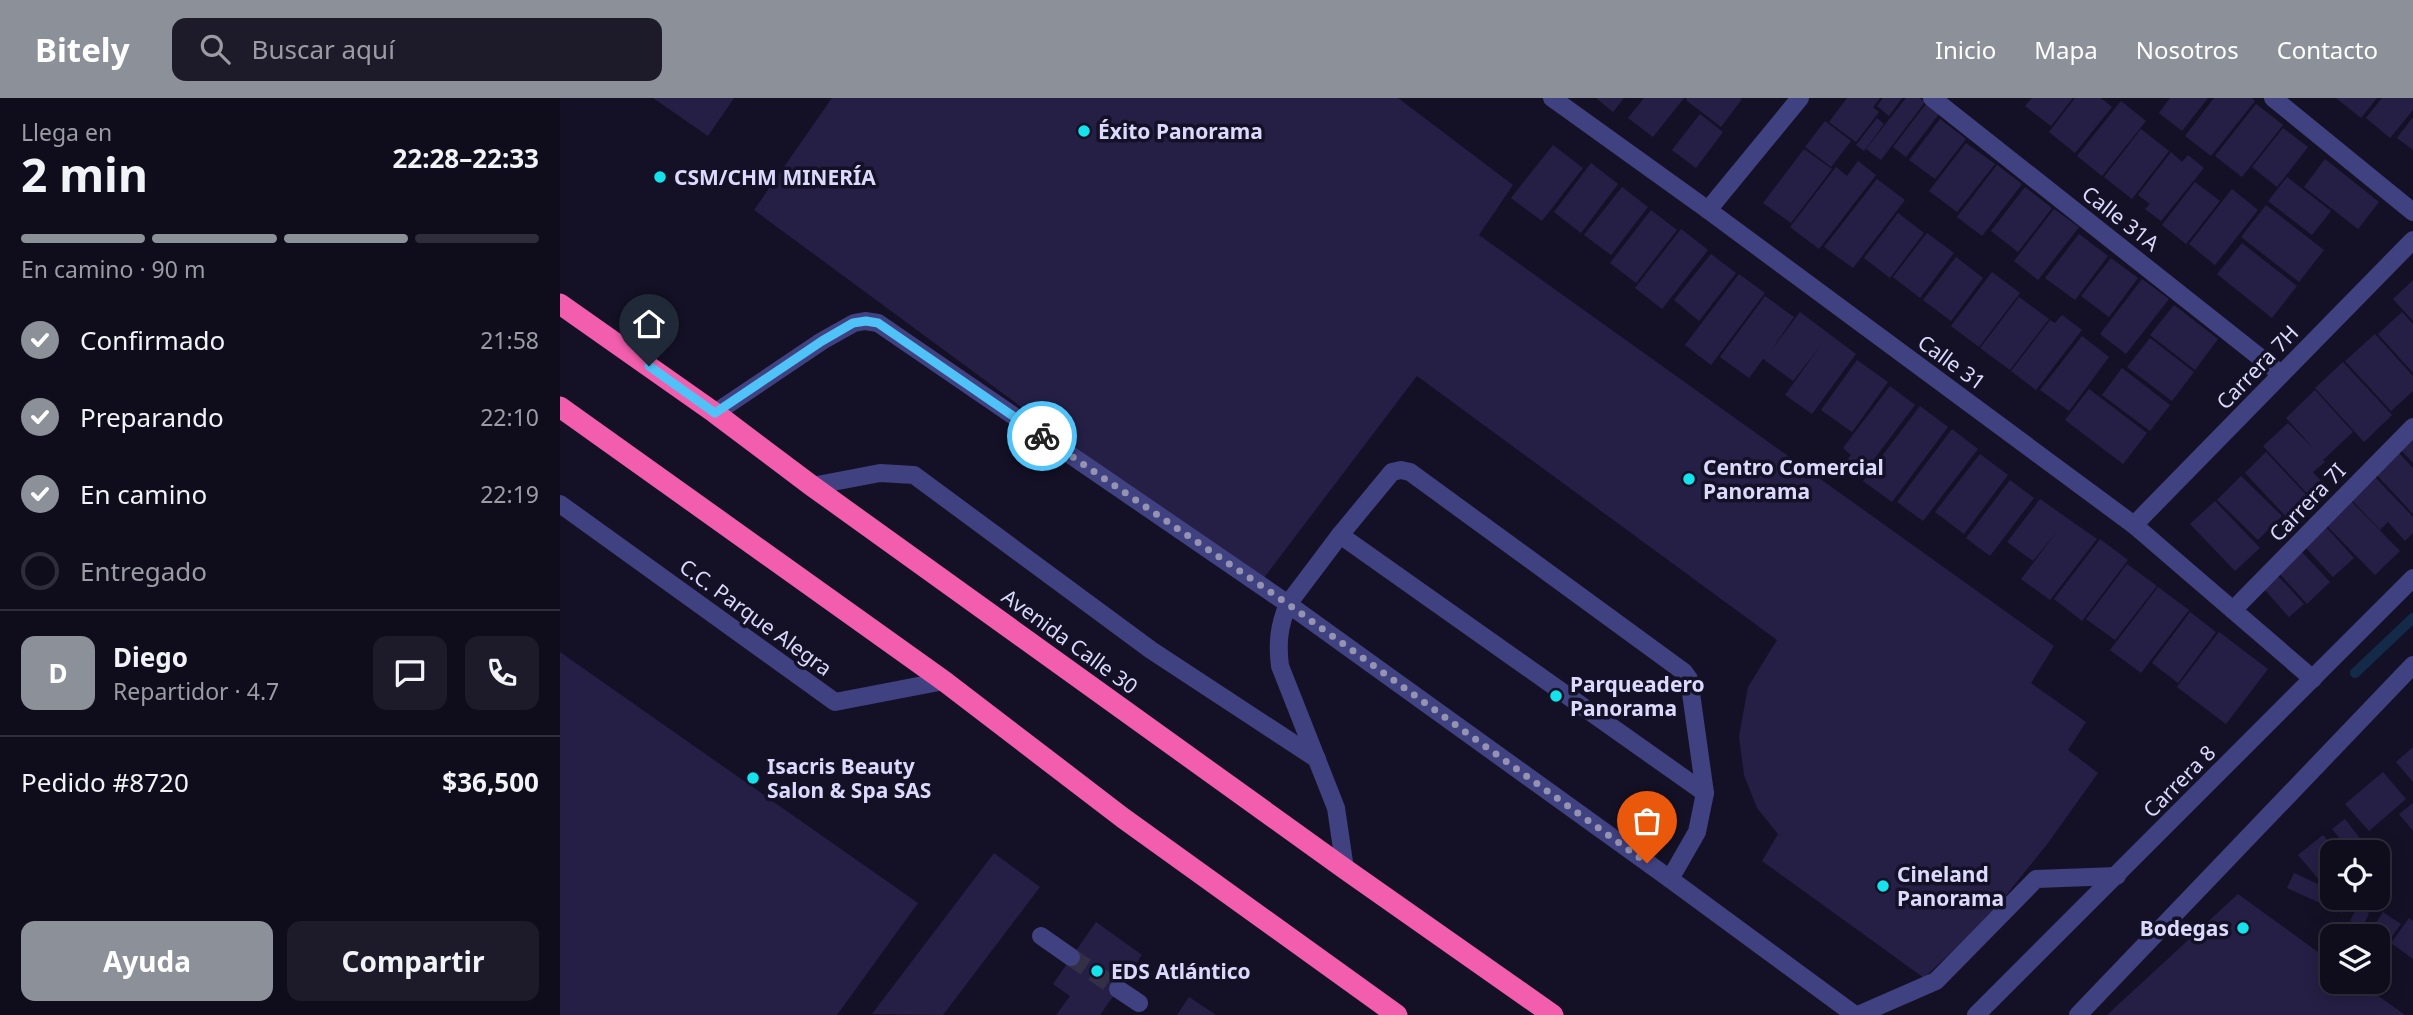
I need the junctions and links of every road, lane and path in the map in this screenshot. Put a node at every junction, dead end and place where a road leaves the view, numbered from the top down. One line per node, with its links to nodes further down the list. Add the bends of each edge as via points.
1 (1552, 98): 5 (street, Calle 31)
2 (1800, 98): 5 (street)
3 (1933, 98): 9 (street, Calle 31A)
4 (2273, 98): 6 (street)
5 (1708, 210): 15 (street, Calle 31)
6 (2413, 212)
7 (2413, 240): 9 (street, Carrera 7H)
8 (560, 304): 11 (highway, Avenida Calle 30)
9 (2281, 374): 15 (street, Carrera 7H)
10 (560, 407): 22 (highway)
11 (715, 413): 13 (highway, Avenida Calle 30); 18 (street, via 853,323 878,323)
12 (2413, 427): 19 (street, Carrera 7I)
13 (812, 486): 23 (street, via 880,473 914,475 1151,650); 25 (highway, Avenida Calle 30)
14 (560, 504): 22 (street, C.C. Parque Alegra, via 835,702)
15 (2134, 525): 19 (street, Calle 31)
16 (1340, 535): 18 (street); 24 (street); 24 (street, via 1392,472 1410,472 1689,679)
17 (2413, 578): 21 (street, Carrera 8)
18 (1288, 604): 23 (street, via 1280,624 1280,666); 27 (street)
19 (2233, 610): 21 (street, Calle 31)
20 (2413, 666): 36 (street)
21 (2313, 679): 26 (street, Carrera 8)
22 (944, 681): 32 (highway, via 1123,818)
23 (1317, 759): 25 (street, via 1336,808)
24 (1705, 793): 27 (street, via 1697,832)
25 (1345, 869): 33 (highway, Avenida Calle 30)
26 (2117, 876): 34 (street, via 2036,879 1936,981); 35 (street, Carrera 8)
27 (1670, 879): 34 (street)
28 (1041, 936): 29 (street)
29 (1072, 957)
30 (1118, 989): 31 (street)
31 (1139, 1003)
32 (1397, 1015)
33 (1553, 1015)
34 (1857, 1015)
35 (1976, 1015)
36 (2078, 1015)

